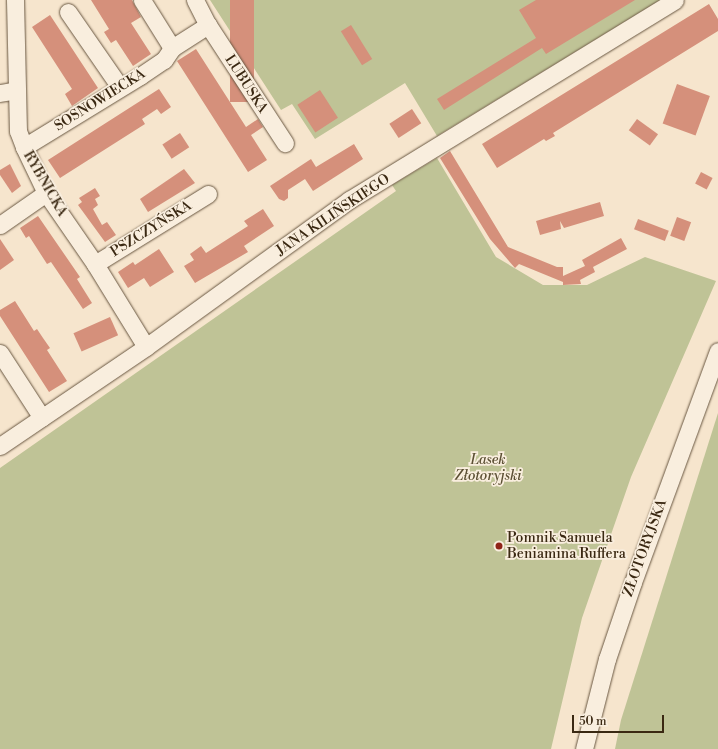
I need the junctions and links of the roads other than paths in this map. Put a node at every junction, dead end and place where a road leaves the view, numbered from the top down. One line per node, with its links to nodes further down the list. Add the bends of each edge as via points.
1 (15, 0): 9 (street, RYBNICKA)
2 (142, 0): 7 (street)
3 (195, 0): 6 (street, LUBUSKA)
4 (675, 0): 16 (street, JANA KILIŃSKIEGO, via 349,200)
5 (68, 12): 8 (street)
6 (208, 25): 7 (street); 10 (street, LUBUSKA)
7 (172, 48): 8 (street, SOSNOWIECKA, via 164,60)
8 (120, 87): 11 (street, SOSNOWIECKA)
9 (8, 91): 11 (street, RYBNICKA)
10 (285, 143)
11 (24, 147): 12 (street, RYBNICKA)
12 (46, 192): 14 (street); 15 (street, RYBNICKA)
13 (208, 194): 15 (street, PSZCZYŃSKA)
14 (0, 225)
15 (95, 264): 16 (street, RYBNICKA)
16 (146, 347): 19 (street, JANA KILIŃSKIEGO)
17 (0, 353): 19 (street)
18 (716, 359): 21 (street, ZŁOTORYJSKA, via 632,582 607,659)
19 (42, 418): 20 (street, JANA KILIŃSKIEGO)
20 (0, 446)
21 (584, 749)

